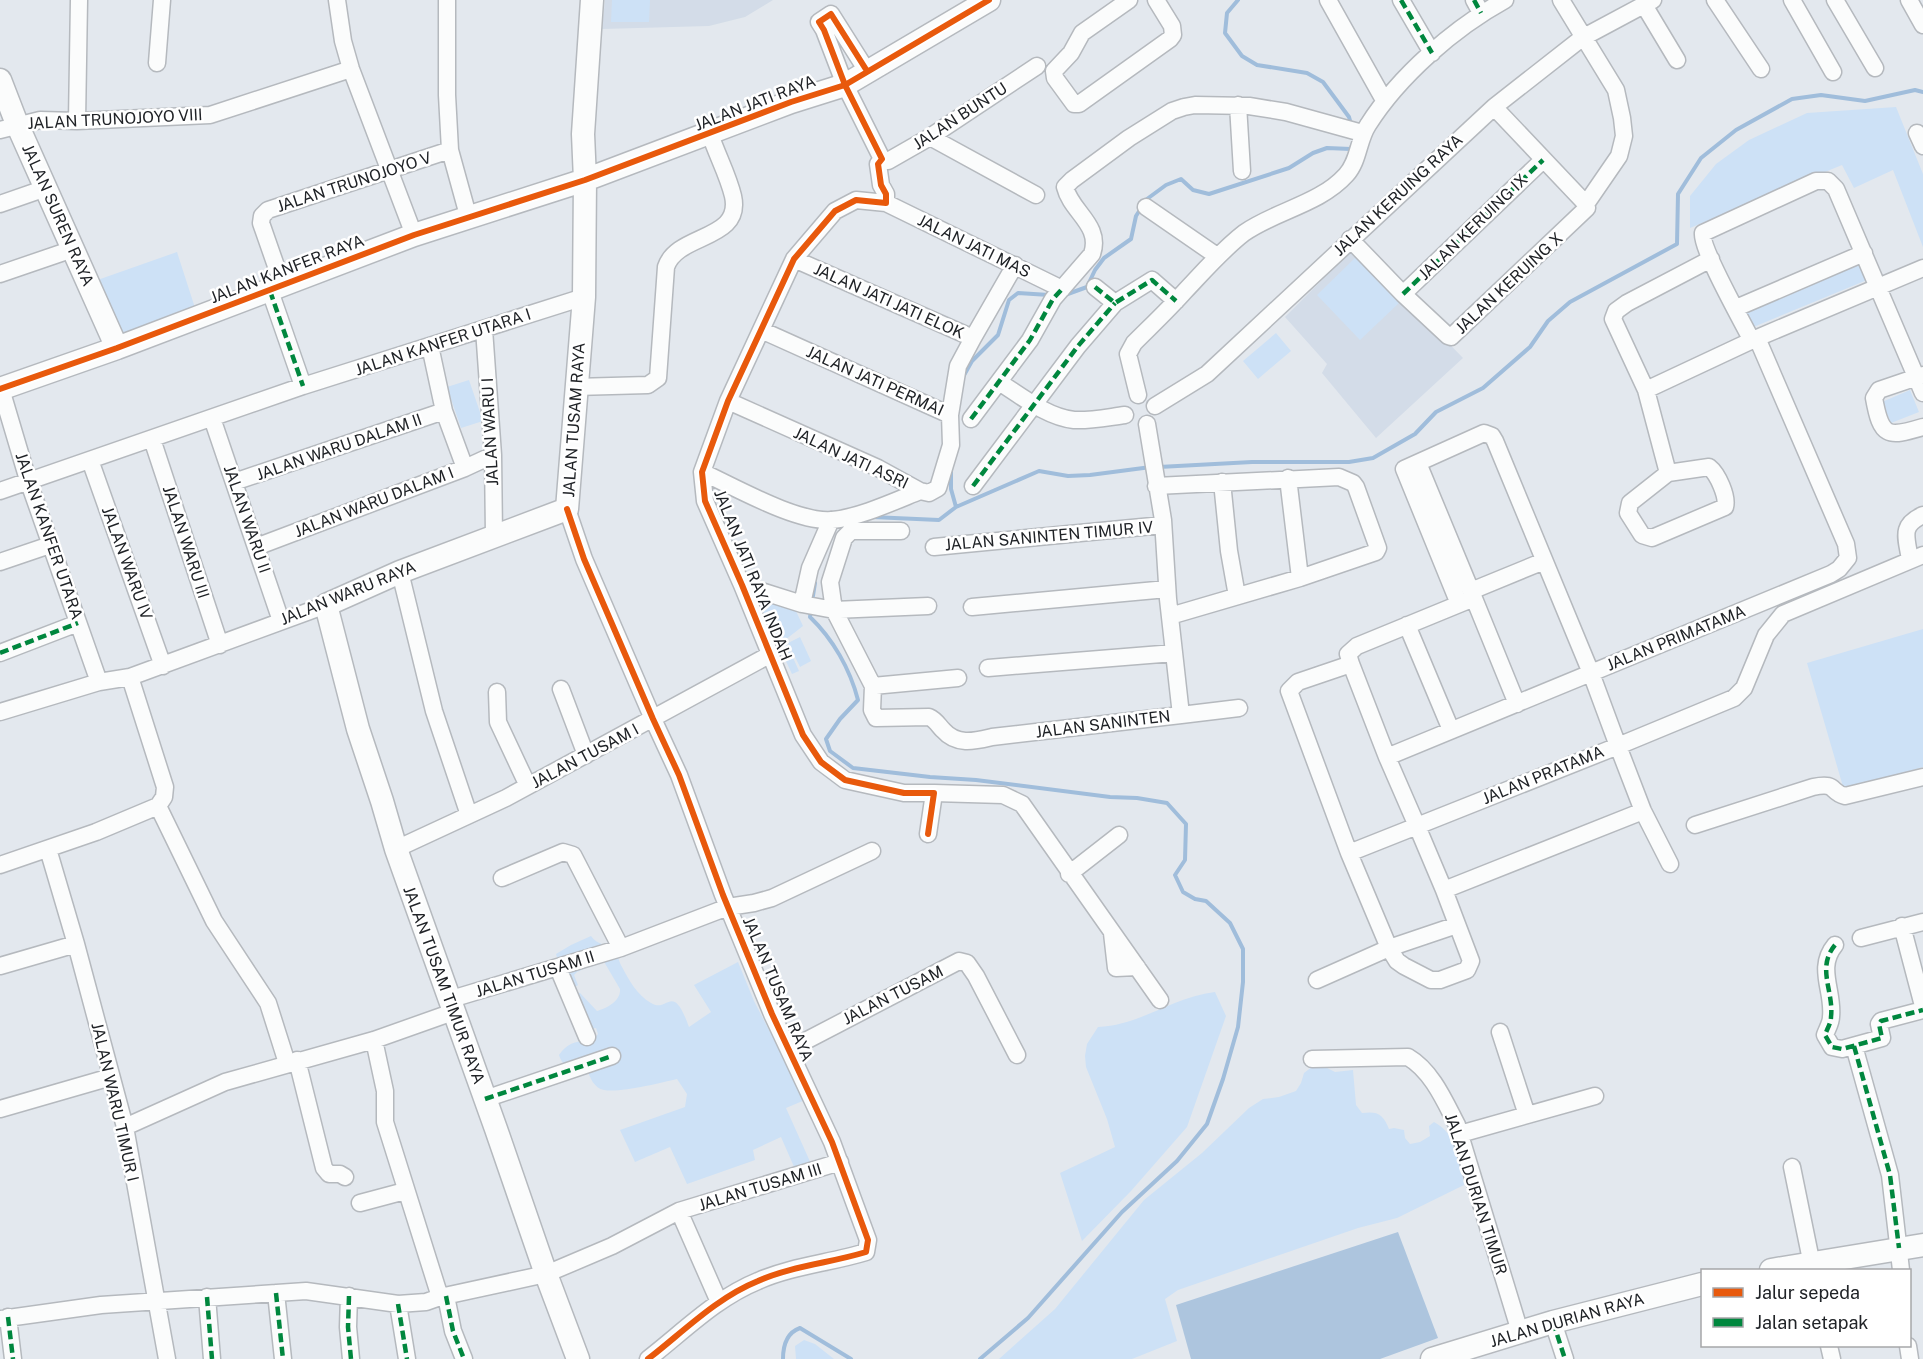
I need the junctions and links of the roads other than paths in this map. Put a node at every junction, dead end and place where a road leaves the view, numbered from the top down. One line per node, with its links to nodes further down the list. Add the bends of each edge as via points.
1 (79, 0): 35 (street)
2 (162, 0): 23 (street)
3 (337, 0): 26 (street)
4 (447, 0): 40 (street)
5 (592, 0): 45 (main road, JALAN TUSAM RAYA, via 583,134)
6 (989, 0): 28 (main road, JALAN JATI RAYA)
7 (1129, 0): 17 (street, via 1082,33 1071,53 1054,71 1074,104 1170,39 1174,31)
8 (1328, 0): 32 (street)
9 (1401, 0): 21 (street)
10 (1505, 0): 18 (street)
11 (1561, 0): 20 (street)
12 (1715, 0): 27 (street)
13 (1792, 0): 29 (street)
14 (1835, 0): 25 (street)
15 (1909, 0): 19 (street)
16 (1649, 2): 20 (street, JALAN KERUING RAYA); 22 (street)
17 (1165, 3)
18 (1478, 7): 21 (street)
19 (1923, 25)
20 (1582, 38): 34 (street, JALAN KERUING RAYA); 50 (street, via 1616,90 1624,136 1619,156)
21 (1432, 54): 32 (street)
22 (1677, 60)
23 (157, 63)
24 (1037, 66): 39 (street, JALAN BUNTU)
25 (1875, 68)
26 (351, 69): 35 (street, JALAN TRUNOJOYO VIII, via 210,115); 43 (street)
27 (1761, 69)
28 (867, 71): 31 (main road, JALAN JATI RAYA); 31 (street, via 831,14 820,20)
29 (1833, 72)
30 (0, 80): 36 (main road, JALAN SUREN RAYA)
31 (845, 84): 38 (main road, JALAN JATI RAYA); 41 (street)
32 (1384, 100): 37 (street)
33 (1238, 105): 37 (street, via 1286,112); 44 (street); 66 (street, via 1196,105 1172,111 1069,183 1065,190 1090,226 1095,245 1090,258)
34 (1494, 107): 42 (street); 54 (street, JALAN KERUING RAYA)
35 (77, 121): 36 (street, JALAN TRUNOJOYO VIII, via 40,120)
36 (9, 127): 46 (main road, JALAN SUREN RAYA)
37 (1357, 132): 57 (street, via 1352,168 1340,180 1256,226)
38 (710, 134): 45 (main road, JALAN JATI RAYA); 81 (street, via 733,198 731,218 724,227 669,257 657,378 648,385)
39 (930, 137): 41 (street, JALAN BUNTU); 47 (street)
40 (450, 150): 43 (street, JALAN TRUNOJOYO V); 52 (street)
41 (885, 160): 48 (street, via 878,164)
42 (1543, 160): 50 (street); 67 (street, JALAN KERUING IX)
43 (388, 170): 53 (street); 65 (street, JALAN TRUNOJOYO V, via 268,210 262,216)
44 (1242, 171)
45 (585, 180): 52 (main road, JALAN KANFER RAYA); 68 (main road, JALAN TUSAM RAYA)
46 (46, 188): 49 (street); 55 (main road, JALAN SUREN RAYA)
47 (1036, 195)
48 (886, 199): 58 (street, JALAN JATI RAYA INDAH, via 856,200 835,211); 60 (street, JALAN JATI MAS)
49 (0, 204)
50 (1586, 204): 67 (street, JALAN KERUING X, via 1587,208 1575,220 1453,336 1448,336)
51 (1146, 207): 57 (street)
52 (469, 219): 53 (main road, JALAN KANFER RAYA)
53 (414, 235): 65 (main road, JALAN KANFER RAYA)
54 (1350, 239): 67 (street, JALAN KERUING X); 84 (street, JALAN KERUING RAYA, via 1207,374 1174,394)
55 (73, 249): 62 (street); 77 (main road, JALAN SUREN RAYA)
56 (1864, 253): 59 (street, JALAN PRIMATAMA, via 1836,189 1823,180 1706,230 1702,237); 63 (street, JALAN PRIMATAMA); 71 (street)
57 (1217, 256): 69 (street)
58 (794, 259): 73 (street, JALAN JATI RAYA INDAH); 74 (street, JALAN JATI JATI ELOK)
59 (1711, 259): 71 (street, JALAN PRIMATAMA); 83 (street, via 1627,303 1614,315 1613,323)
60 (1015, 265): 66 (street, JALAN JATI MAS); 74 (street, JALAN JATI JATI ELOK)
61 (1923, 268): 63 (street)
62 (0, 274)
63 (1879, 286): 75 (street); 79 (street, JALAN PRIMATAMA)
64 (1095, 287): 70 (street)
65 (277, 288): 77 (main road, JALAN KANFER RAYA); 80 (street)
66 (1058, 293): 78 (street)
67 (1403, 294)
68 (584, 297): 72 (street, JALAN KANFER UTARA I); 81 (main road, JALAN TUSAM RAYA)
69 (1176, 300): 70 (street, via 1152,280); 84 (street, via 1130,347 1133,375)
70 (1115, 303): 86 (street, via 1090,330)
71 (1736, 309): 75 (street, JALAN PRIMATAMA)
72 (484, 329): 76 (street, JALAN KANFER UTARA I); 95 (street, JALAN WARU I)
73 (761, 330): 85 (street, JALAN JATI RAYA INDAH); 89 (street, JALAN JATI PERMAI)
74 (973, 338): 89 (street, JALAN JATI PERMAI, via 958,366)
75 (1754, 339): 83 (street); 142 (street, JALAN PRIMATAMA, via 1846,544 1848,558 1831,574)
76 (430, 346): 80 (street, JALAN KANFER UTARA I); 87 (street, JALAN WARU I)
77 (117, 348): 82 (main road, JALAN KANFER RAYA)
78 (999, 382): 86 (street); 91 (street)
79 (1921, 382): 93 (street, JALAN PRIMATAMA, via 1879,390 1874,398 1881,424 1891,434)
80 (303, 386): 90 (street, JALAN KANFER UTARA I)
81 (575, 387): 108 (main road, JALAN TUSAM RAYA)
82 (0, 389): 101 (street, JALAN KANFER UTARA)
83 (1646, 390): 99 (street)
84 (1147, 399): 88 (street, via 1129,400); 92 (street, via 1154,416)
85 (728, 401): 98 (street, JALAN JATI RAYA INDAH); 107 (street, JALAN JATI ASRI)
86 (1035, 405): 88 (street, via 1081,420); 105 (street)
87 (444, 411): 97 (street, JALAN WARU I); 102 (street, JALAN WARU DALAM II)
88 (1125, 412): 92 (street, via 1132,423)
89 (950, 415): 107 (street, JALAN JATI ASRI, via 951,446 938,488 929,493)
90 (212, 418): 94 (street, JALAN KANFER UTARA I); 102 (street, JALAN WARU II)
91 (971, 419)
92 (1144, 425): 103 (street, JALAN SANINTEN)
93 (1923, 426)
94 (152, 439): 96 (street, JALAN KANFER UTARA I); 135 (street, JALAN WARU III)
95 (493, 455): 97 (street, JALAN WARU DALAM I); 113 (street, JALAN WARU I)
96 (90, 460): 101 (street, JALAN KANFER UTARA I); 140 (street, JALAN WARU IV)
97 (465, 468): 115 (street, JALAN WARU DALAM I)
98 (702, 472): 110 (street, via 799,516); 122 (street, JALAN JATI RAYA INDAH, via 705,501)
99 (1668, 473): 99 (street, via 1709,467 1727,503 1652,538 1644,537 1628,513 1628,506)
100 (1288, 478): 104 (street); 121 (street); 121 (street, via 1339,477 1353,483 1378,548 1376,552)
101 (28, 480): 106 (street, JALAN KANFER UTARA I); 114 (street, JALAN KANFER UTARA)
102 (234, 482): 115 (street, JALAN WARU II)
103 (1156, 482): 104 (street); 111 (street, JALAN SANINTEN)
104 (1222, 482): 124 (street)
105 (973, 486)
106 (0, 490)
107 (920, 491): 110 (street)
108 (567, 509): 113 (main road, JALAN WARU RAYA); 153 (street, JALAN TUSAM RAYA, via 584,559)
109 (1923, 515): 117 (street, via 1911,521 1905,531)
110 (831, 520): 127 (street, via 810,568)
111 (1163, 525): 116 (street, JALAN SANINTEN TIMUR IV); 123 (street, JALAN SANINTEN)
112 (901, 531): 130 (street, via 847,533 830,582)
113 (494, 535): 120 (main road, JALAN WARU RAYA)
114 (50, 545): 119 (street); 133 (street, JALAN KANFER UTARA)
115 (256, 547): 132 (street, JALAN WARU II)
116 (934, 547)
117 (1917, 558): 155 (street, via 1783,614 1766,635 1744,688 1734,698)
118 (1544, 561): 125 (street); 125 (street, JALAN PRATAMA, via 1492,436 1484,433 1404,469); 142 (street, JALAN PRATAMA)
119 (0, 562)
120 (400, 572): 126 (main road, JALAN WARU RAYA); 163 (street, via 434,711)
121 (1300, 578): 124 (street)
122 (742, 585): 127 (street, JALAN JATI RAYA INDAH); 138 (street, JALAN JATI RAYA INDAH)
123 (1167, 589): 129 (street); 131 (street, JALAN SANINTEN)
124 (1237, 596): 131 (street)
125 (1468, 598): 134 (street); 149 (street, JALAN PRATAMA)
126 (326, 605): 132 (street, JALAN WARU RAYA); 169 (main road, JALAN TUSAM TIMUR RAYA, via 358,729)
127 (804, 605): 130 (street, JALAN JATI RAYA INDAH)
128 (928, 606): 130 (street, JALAN JATI RAYA INDAH)
129 (972, 607)
130 (831, 610): 146 (street)
131 (1170, 616): 137 (street, JALAN SANINTEN)
132 (281, 621): 135 (street, JALAN WARU RAYA)
133 (78, 624): 136 (street); 145 (street, JALAN KANFER UTARA)
134 (1407, 625): 139 (street, via 1352,649 1348,655); 154 (street)
135 (220, 645): 140 (street, JALAN WARU RAYA)
136 (0, 652)
137 (1174, 653): 141 (street); 152 (street, JALAN SANINTEN)
138 (771, 654): 153 (street, JALAN TUSAM I); 160 (street, JALAN JATI RAYA INDAH, via 803,735 821,762 845,780 904,793)
139 (1351, 664): 157 (street); 171 (street, via 1298,682 1289,691)
140 (163, 666): 143 (street, JALAN WARU RAYA)
141 (988, 668)
142 (1591, 673): 149 (street, JALAN PRIMATAMA); 155 (street, JALAN PRATAMA)
143 (130, 677): 145 (street, JALAN WARU RAYA); 161 (street, via 165,787)
144 (958, 678): 146 (street)
145 (99, 682): 151 (street, JALAN WARU RAYA)
146 (873, 686): 152 (street, JALAN SANINTEN, via 874,716 929,717 954,740 971,742)
147 (561, 689): 156 (street)
148 (496, 692): 159 (street, via 498,722)
149 (1517, 704): 154 (street, JALAN PRIMATAMA)
150 (1239, 708): 152 (street)
151 (0, 712)
152 (1181, 715)
153 (653, 720): 156 (street, JALAN TUSAM I); 177 (street, JALAN TUSAM RAYA, via 680,775)
154 (1451, 730): 157 (street)
155 (1618, 746): 162 (street); 165 (street, JALAN PRATAMA)
156 (586, 755): 159 (street, JALAN TUSAM I)
157 (1387, 757): 165 (street)
158 (1923, 777): 164 (street, via 1842,796 1828,785 1813,787)
159 (528, 786): 163 (street, JALAN TUSAM I)
160 (934, 793): 166 (street); 174 (street, JALAN JATI RAYA INDAH, via 1002,795 1022,804)
161 (158, 806): 168 (street); 200 (street, via 214,921 268,1003)
162 (1643, 811): 172 (street); 176 (street)
163 (469, 815): 169 (street, JALAN TUSAM I)
164 (1695, 825)
165 (1417, 826): 171 (street, JALAN PRATAMA); 176 (street)
166 (928, 834)
167 (1119, 835): 174 (street)
168 (48, 849): 173 (street); 182 (street, JALAN WARU TIMUR I)
169 (396, 849): 190 (main road, JALAN TUSAM TIMUR RAYA)
170 (872, 851): 177 (street, JALAN TUSAM II, via 772,898)
171 (1349, 853): 185 (street)
172 (1670, 864)
173 (0, 865)
174 (1069, 874): 189 (street, JALAN JATI RAYA INDAH)
175 (502, 878): 184 (street, via 563,852 573,855)
176 (1444, 890): 179 (street)
177 (728, 907): 184 (street, JALAN TUSAM II); 196 (street, JALAN TUSAM RAYA)
178 (1923, 922): 180 (street)
179 (1457, 925): 185 (street); 185 (street, via 1471,965 1440,980 1431,980 1404,966)
180 (1902, 926): 181 (street); 191 (street)
181 (1861, 938)
182 (76, 944): 186 (street); 201 (street, JALAN WARU TIMUR I)
183 (1835, 945): 195 (street, via 1826,963 1831,1016 1825,1035 1833,1048)
184 (621, 948): 187 (street, JALAN TUSAM II)
185 (1389, 948): 188 (street)
186 (0, 966)
187 (558, 968): 190 (street, JALAN TUSAM II); 193 (street)
188 (1317, 980)
189 (1160, 1000)
190 (450, 1006): 194 (street, JALAN TUSAM II); 203 (main road, JALAN TUSAM TIMUR RAYA)
191 (1923, 1006): 195 (street, via 1881,1021 1882,1038)
192 (1500, 1032): 205 (street)
193 (587, 1037)
194 (374, 1040): 200 (street, JALAN TUSAM II); 211 (street, via 385,1091 385,1122)
195 (1854, 1046): 215 (street, via 1890,1174)
196 (790, 1049): 197 (street, JALAN TUSAM, via 959,961 967,963 976,976); 208 (street, JALAN TUSAM RAYA)
197 (1017, 1055)
198 (612, 1056): 203 (street)
199 (1311, 1059): 207 (street, JALAN DURIAN TIMUR, via 1408,1057 1419,1063 1444,1100)
200 (292, 1062): 206 (street, JALAN TUSAM II, via 225,1082); 210 (street, via 324,1168 329,1174)
201 (111, 1077): 204 (street); 206 (street, JALAN WARU TIMUR I)
202 (1595, 1096): 205 (street)
203 (485, 1099): 218 (main road, JALAN TUSAM TIMUR RAYA)
204 (0, 1109)
205 (1527, 1115): 207 (street)
206 (125, 1127): 224 (street, JALAN WARU TIMUR I)
207 (1460, 1134): 229 (street, JALAN DURIAN TIMUR)
208 (840, 1162): 213 (street, JALAN TUSAM III); 225 (street, JALAN TUSAM RAYA, via 864,1226 866,1252 757,1281)
209 (1792, 1167): 216 (street)
210 (345, 1177)
211 (405, 1191): 212 (street); 223 (street)
212 (360, 1203)
213 (680, 1211): 218 (street, JALAN TUSAM III); 225 (street, JALAN TUSAM III)
214 (1923, 1245): 215 (main road)
215 (1900, 1259): 216 (main road)
216 (1812, 1267): 217 (main road)
217 (1785, 1269)
218 (546, 1274): 223 (street, JALAN TUSAM III); 237 (main road, JALAN TUSAM TIMUR RAYA)
219 (1701, 1284): 228 (main road, JALAN DURIAN RAYA)
220 (276, 1293): 221 (street, JALAN TUSAM III, via 306,1291); 222 (street, JALAN TUSAM III); 233 (street)
221 (349, 1296): 226 (street, JALAN TUSAM III); 234 (street)
222 (207, 1297): 224 (street, JALAN TUSAM III); 232 (street)
223 (443, 1297): 226 (street, JALAN TUSAM III); 236 (street)
224 (157, 1302): 227 (street, JALAN TUSAM III); 231 (street, JALAN WARU TIMUR I)
225 (719, 1302): 238 (street, JALAN TUSAM RAYA)
226 (398, 1304): 235 (street)
227 (4, 1318): 230 (street)
228 (1553, 1322): 229 (main road, JALAN DURIAN RAYA); 240 (street)
229 (1520, 1332): 239 (main road, JALAN DURIAN RAYA)
230 (13, 1359)
231 (167, 1359)
232 (212, 1359)
233 (283, 1359)
234 (351, 1359)
235 (407, 1359)
236 (464, 1359)
237 (578, 1359)
238 (648, 1359)
239 (1432, 1359)
240 (1565, 1359)

